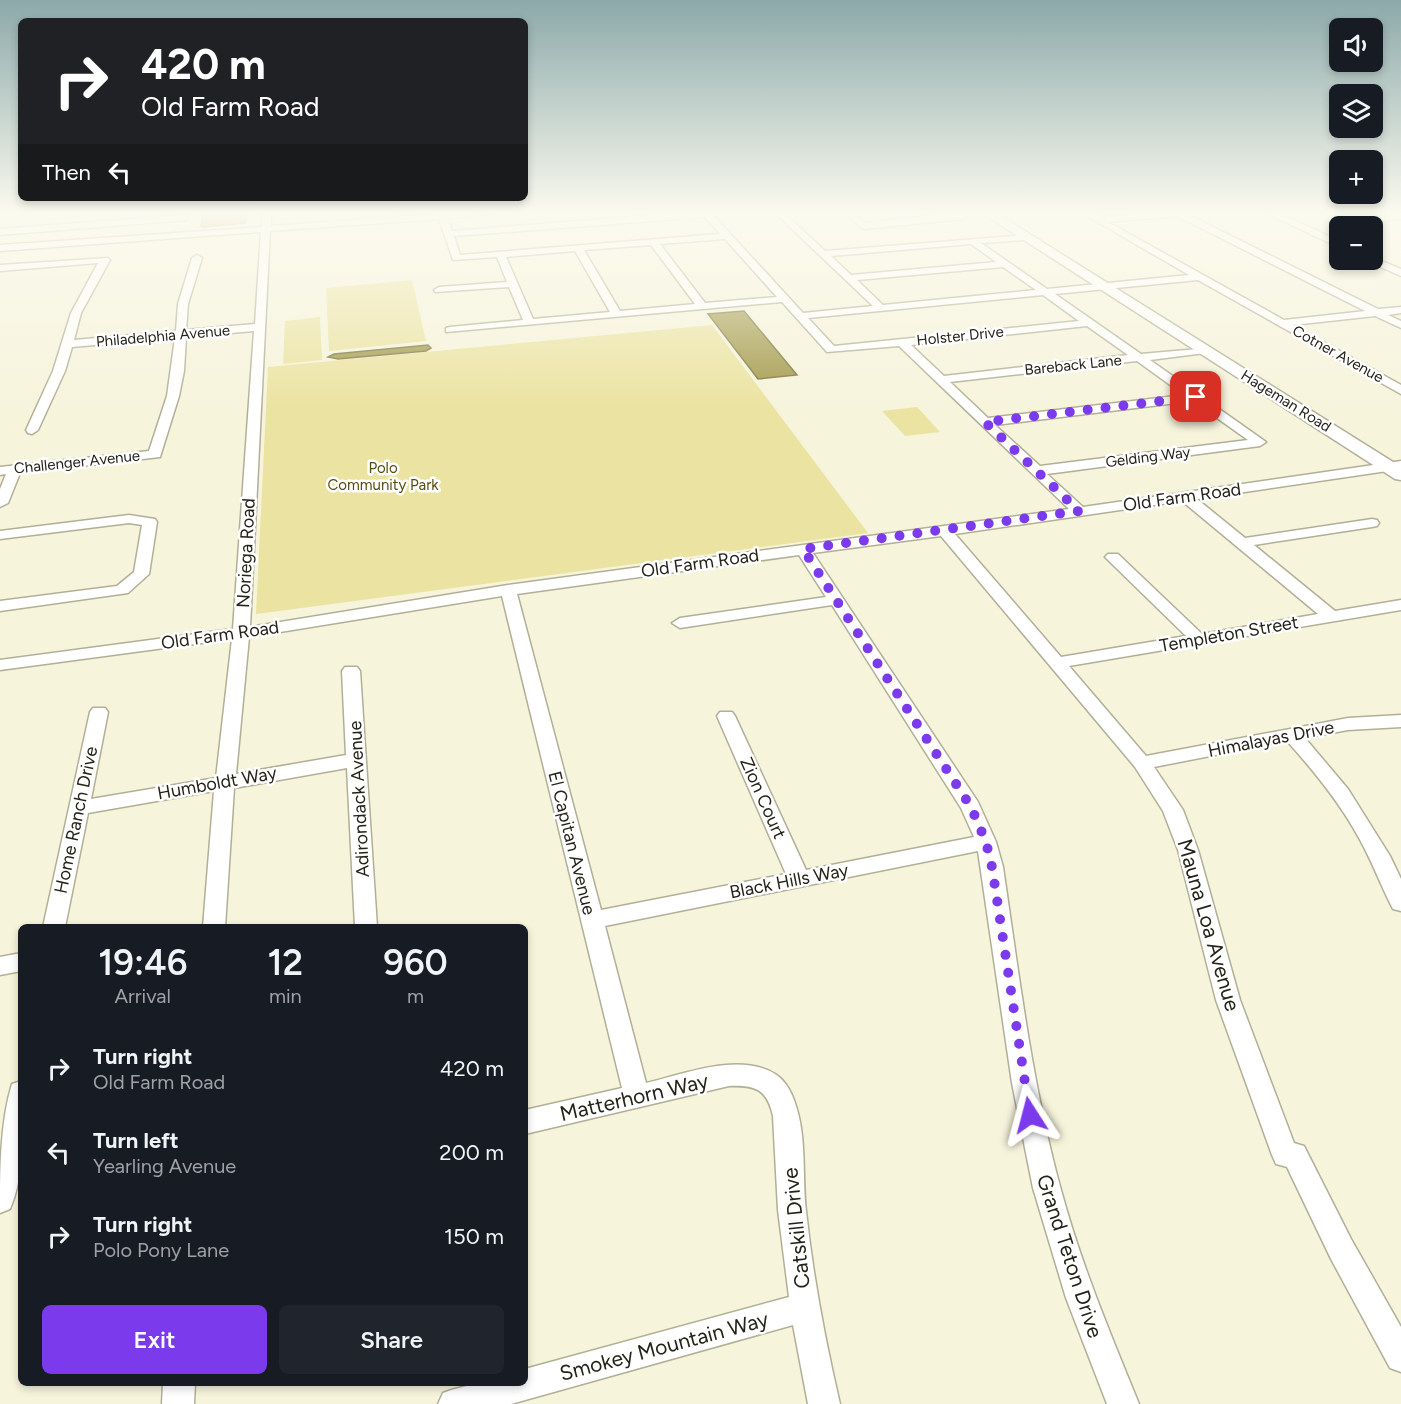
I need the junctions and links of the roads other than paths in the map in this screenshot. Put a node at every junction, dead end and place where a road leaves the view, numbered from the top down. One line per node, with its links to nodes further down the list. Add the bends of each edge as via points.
1 (849, 278): 20 (street)
2 (94, 279): 33 (street, via 84,294)
3 (190, 279): 31 (street)
4 (262, 279): 29 (street, Noriega Road)
5 (511, 279): 14 (street)
6 (596, 279): 23 (street)
7 (681, 279): 19 (street)
8 (766, 279): 18 (street)
9 (1026, 279): 17 (street)
10 (1092, 279): 15 (main road, Hageman Road)
11 (1183, 279): 15 (street)
12 (1202, 279): 27 (street, Cotner Avenue)
13 (1308, 279): 22 (street)
14 (513, 284): 16 (street); 25 (street)
15 (1104, 286): 17 (street); 34 (main road, Hageman Road)
16 (439, 290)
17 (1045, 292): 20 (street); 26 (street)
18 (785, 299): 19 (street); 24 (street)
19 (702, 307): 23 (street)
20 (881, 308): 24 (street)
21 (1401, 310): 22 (street)
22 (1377, 313): 27 (street); 28 (street)
23 (617, 315): 25 (street)
24 (800, 316): 32 (street, Holster Drive, via 831,350)
25 (529, 323): 30 (street)
26 (1089, 323): 32 (street, Holster Drive); 35 (street)
27 (1282, 323): 37 (street, Cotner Avenue)
28 (1401, 325)
29 (259, 327): 31 (street, Philadelphia Avenue); 60 (street, Noriega Road)
30 (450, 330)
31 (180, 334): 33 (street, Philadelphia Avenue); 41 (street, Challenger Avenue, via 173,396 155,454)
32 (901, 342): 36 (street)
33 (67, 344): 40 (street)
34 (1205, 350): 35 (street, Bareback Lane); 42 (main road, Hageman Road)
35 (1139, 358): 36 (street, Bareback Lane); 38 (street)
36 (940, 380): 39 (street)
37 (1401, 390)
38 (1196, 397): 39 (street); 44 (street, Gelding Way, via 1260,442)
39 (985, 422): 44 (street)
40 (32, 430)
41 (15, 469): 43 (street, Challenger Avenue); 46 (street)
42 (1397, 469): 45 (street, Old Farm Road)
43 (0, 471)
44 (1036, 471): 47 (street)
45 (1185, 496): 47 (street, Old Farm Road); 51 (street)
46 (1, 503)
47 (1079, 511): 49 (street, Old Farm Road)
48 (1372, 523): 51 (street)
49 (945, 531): 52 (street, Old Farm Road); 62 (street, Mauna Loa Avenue)
50 (0, 535): 57 (street, via 129,519 150,522 141,574 122,590)
51 (1241, 543): 58 (street)
52 (803, 549): 54 (street, Old Farm Road); 55 (street, Grand Teton Drive)
53 (1113, 556): 61 (street)
54 (508, 590): 60 (street, Old Farm Road); 76 (street, El Capitan Avenue)
55 (836, 600): 59 (street); 73 (street, Grand Teton Drive, via 971,807)
56 (1401, 605): 58 (street, Templeton Street)
57 (0, 606)
58 (1332, 617): 61 (street, Templeton Street)
59 (680, 623)
60 (241, 633): 63 (street, Old Farm Road); 71 (street, Noriega Road)
61 (1198, 639): 62 (street, Templeton Street)
62 (1057, 663): 70 (street, Mauna Loa Avenue)
63 (0, 665)
64 (351, 671): 69 (street, Adirondack Avenue)
65 (99, 712): 72 (street, Home Ranch Drive)
66 (726, 716): 74 (street, Zion Court)
67 (1401, 721): 68 (street, Himalayas Drive, via 1348,724)
68 (1292, 735): 70 (street, Himalayas Drive); 75 (street, via 1341,790 1376,847)
69 (356, 760): 71 (street, Humboldt Way); 79 (street, Adirondack Avenue)
70 (1142, 763): 88 (street, Mauna Loa Avenue, via 1182,830 1228,999 1285,1155 1294,1155)
71 (225, 782): 72 (street, Humboldt Way); 78 (street, Noriega Road)
72 (79, 808): 77 (street, Home Ranch Drive)
73 (986, 842): 74 (street, Black Hills Way); 95 (street, Grand Teton Drive, via 1042,1170 1080,1295)
74 (799, 879): 76 (street, Black Hills Way)
75 (1401, 903)
76 (592, 920): 83 (street, El Capitan Avenue)
77 (55, 924)
78 (214, 924)
79 (366, 924)
80 (18, 963): 81 (street)
81 (0, 966)
82 (743, 1074): 83 (street, Matterhorn Way); 87 (street, Catskill Drive, via 768,1083 783,1103)
83 (637, 1096): 85 (street, Matterhorn Way)
84 (18, 1107): 86 (street)
85 (528, 1121)
86 (0, 1200)
87 (805, 1307): 89 (street, Smokey Mountain Way); 94 (street, Catskill Drive)
88 (1401, 1357)
89 (528, 1384)
90 (179, 1386): 92 (street)
91 (519, 1386): 93 (street, Smokey Mountain Way)
92 (178, 1404)
93 (454, 1404)
94 (824, 1404)
95 (1124, 1404)

